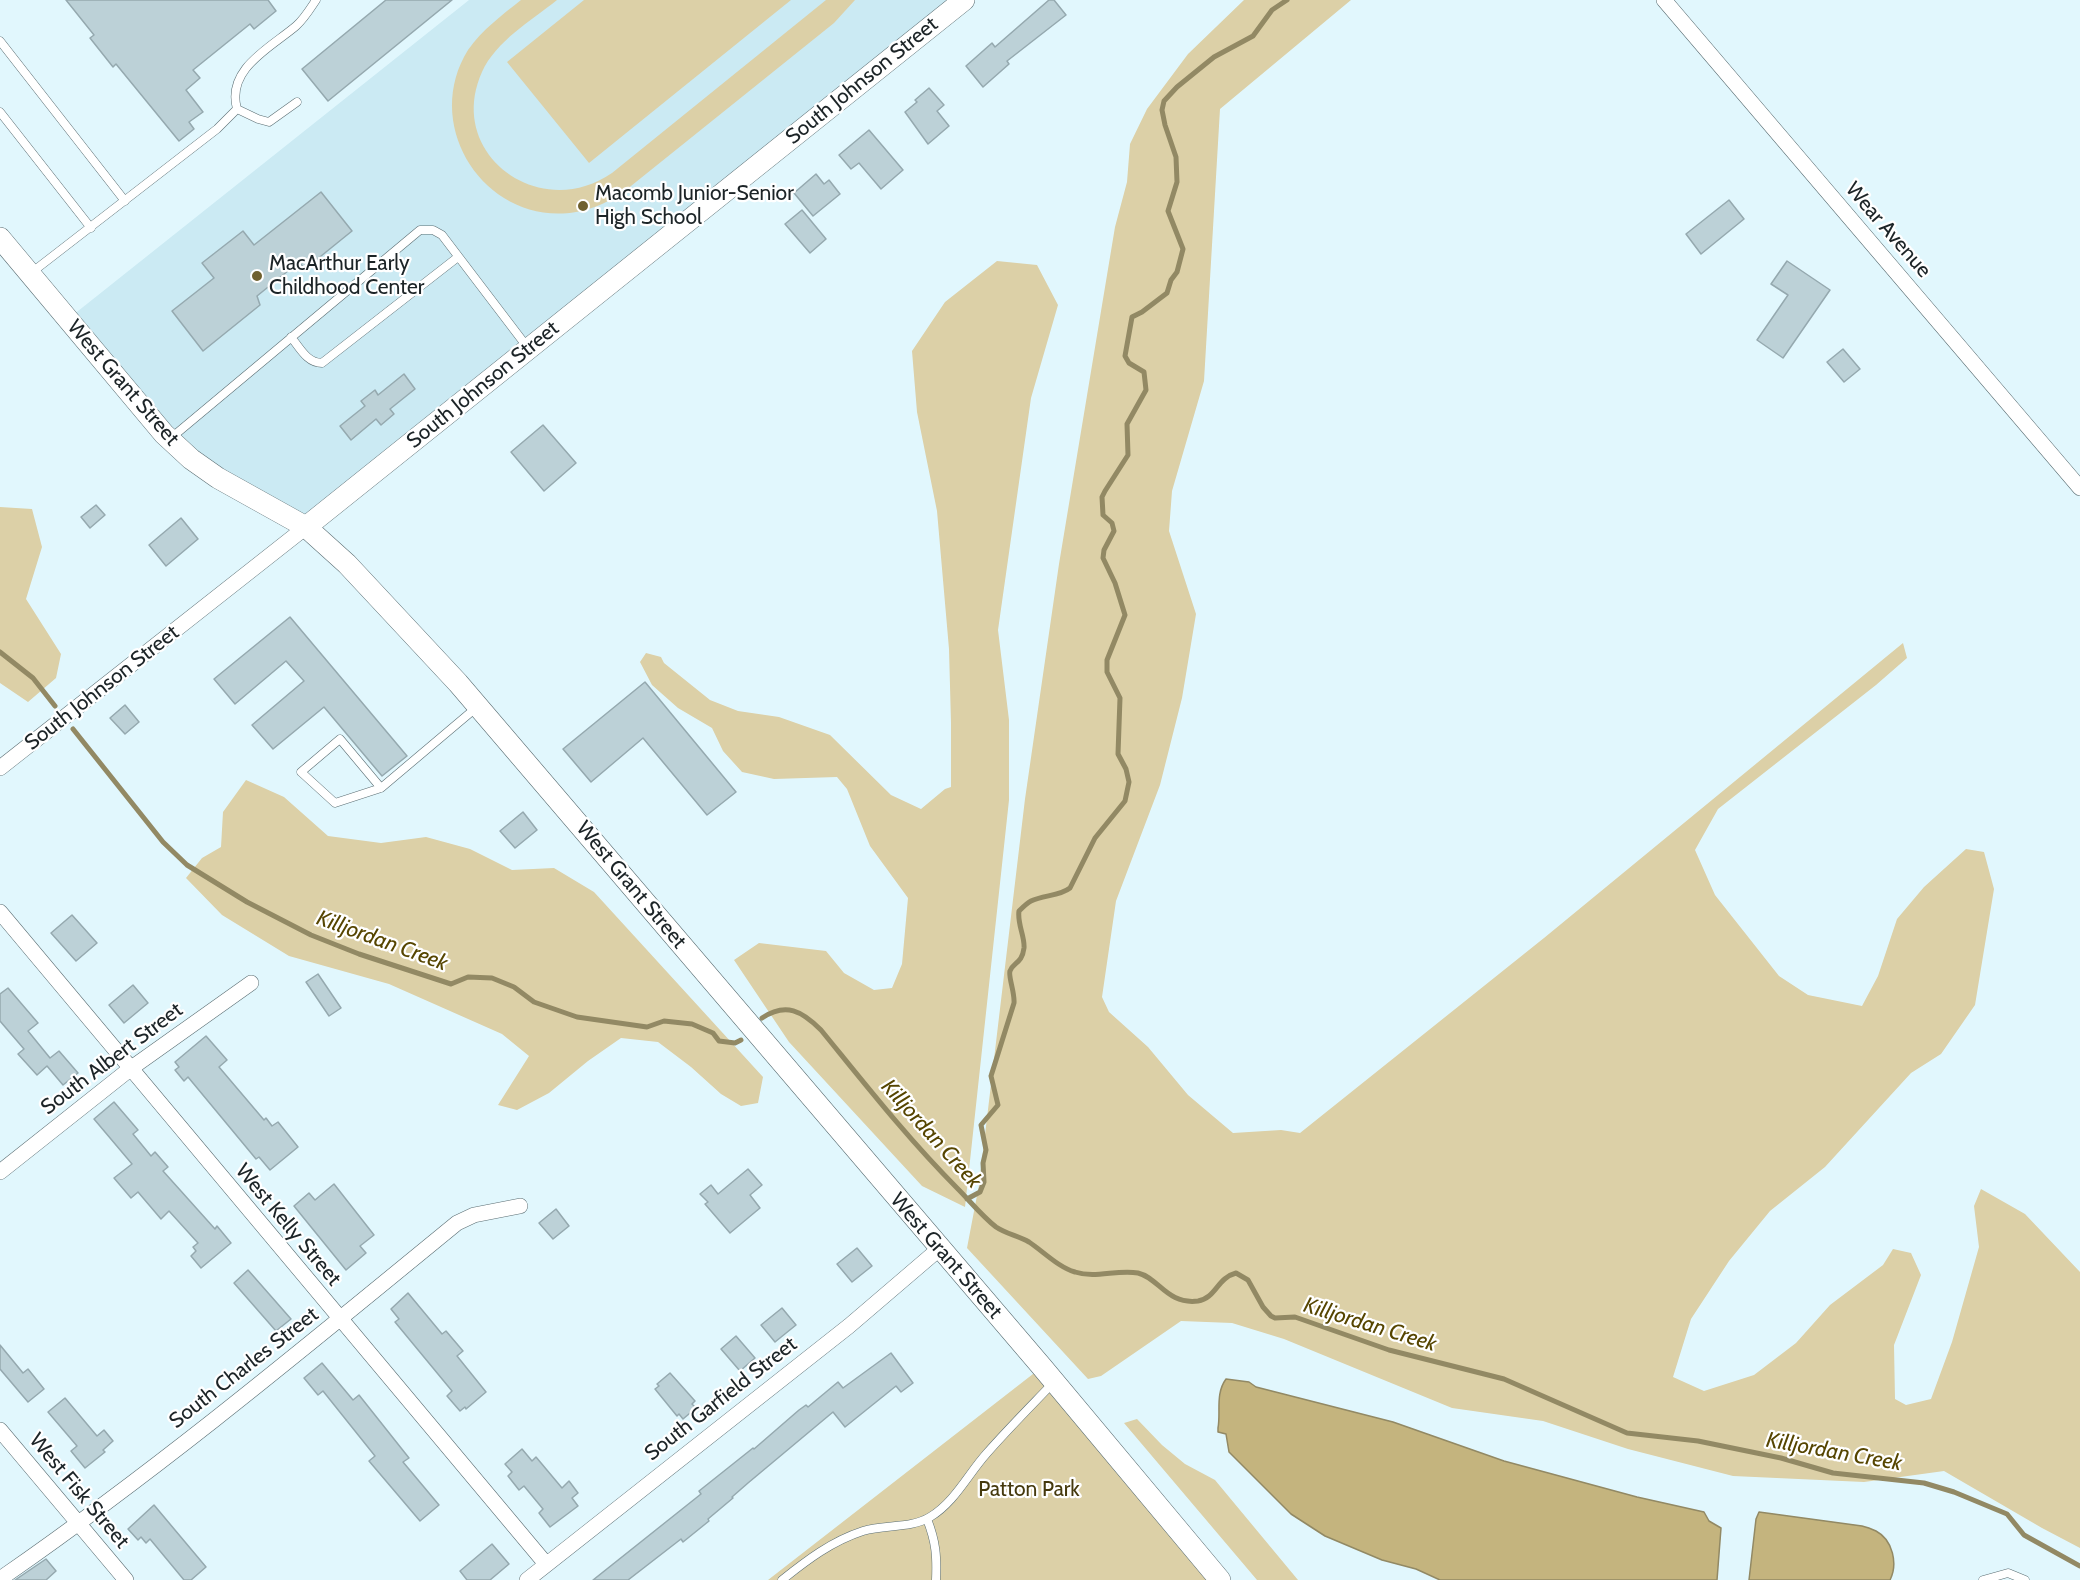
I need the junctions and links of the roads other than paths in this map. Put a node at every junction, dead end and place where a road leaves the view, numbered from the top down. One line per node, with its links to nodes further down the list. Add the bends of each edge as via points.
1 (316, 0): 6 (lane, via 298,24 248,64 233,96)
2 (964, 0): 14 (main road, South Johnson Street)
3 (1664, 0): 16 (street, Wear Avenue)
4 (0, 41): 8 (lane)
5 (297, 102): 6 (lane, via 269,122)
6 (237, 109): 8 (lane)
7 (0, 112): 9 (lane)
8 (125, 201): 9 (lane)
9 (91, 228): 12 (lane)
10 (0, 238): 12 (main road, West Grant Street)
11 (458, 257): 13 (lane, via 322,363 308,358); 13 (lane, via 442,235 420,230); 14 (lane)
12 (30, 274): 15 (main road, West Grant Street)
13 (291, 337): 15 (lane)
14 (529, 349): 17 (main road, South Johnson Street)
15 (170, 440): 17 (main road, West Grant Street, via 218,478)
16 (2080, 488)
17 (306, 527): 18 (main road, West Grant Street, via 347,564); 19 (street, South Johnson Street)
18 (479, 706): 20 (lane); 26 (main road, West Grant Street)
19 (0, 768)
20 (381, 788): 20 (lane, via 335,803 302,772 340,739)
21 (0, 912): 23 (street, West Kelly Street)
22 (251, 983): 23 (street, South Albert Street)
23 (130, 1069): 24 (street, South Albert Street); 27 (street, West Kelly Street)
24 (0, 1172)
25 (520, 1206): 27 (street, South Charles Street, via 474,1215 457,1223)
26 (939, 1249): 28 (main road, West Grant Street); 32 (street, South Garfield Street, via 849,1326)
27 (340, 1319): 31 (street, South Charles Street); 32 (street, West Kelly Street)
28 (1054, 1382): 30 (lane, via 987,1453 948,1504); 38 (main road, West Grant Street)
29 (0, 1430): 31 (street, West Fisk Street)
30 (927, 1519): 36 (lane, via 866,1530 842,1539); 37 (lane, via 937,1554)
31 (79, 1524): 33 (street, South Charles Street); 34 (street, West Fisk Street)
32 (546, 1564): 35 (street, South Garfield Street)
33 (0, 1579)
34 (126, 1580)
35 (527, 1580)
36 (782, 1580)
37 (936, 1580)
38 (1220, 1580)
39 (1983, 1580): 40 (lane, via 2008,1573)
40 (2025, 1580)

